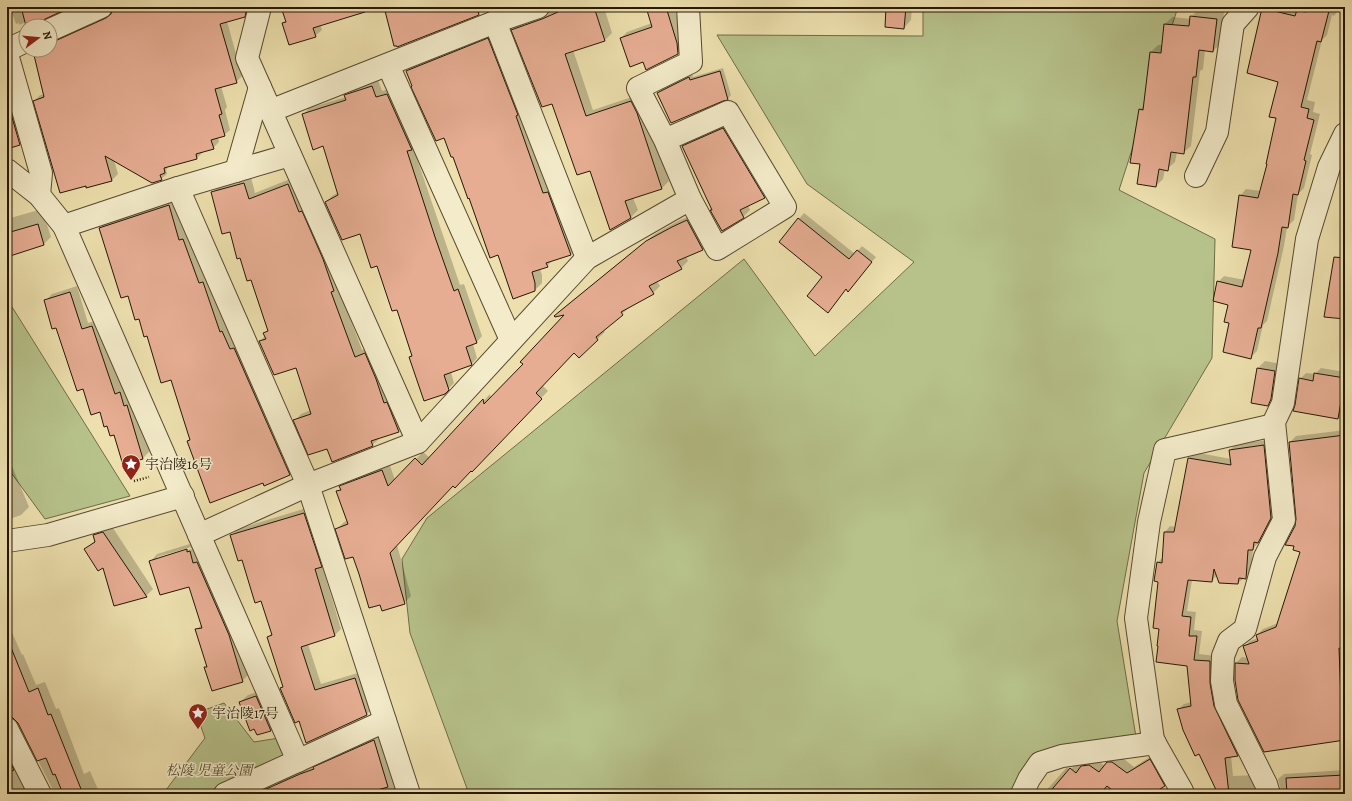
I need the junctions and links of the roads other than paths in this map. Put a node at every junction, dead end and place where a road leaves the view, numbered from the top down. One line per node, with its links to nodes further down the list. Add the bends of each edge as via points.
1 (101, 7): 7 (street)
2 (260, 7): 12 (street, via 247,58)
3 (538, 7): 6 (street)
4 (688, 7): 15 (street, via 691,62 638,88)
5 (1248, 7): 19 (street, via 1233,24 1216,132)
6 (495, 22): 11 (street); 24 (street)
7 (58, 26)
8 (18, 45): 9 (street)
9 (7, 50)
10 (7, 54): 21 (street, via 41,174)
11 (388, 65): 13 (street); 25 (street)
12 (260, 87): 13 (street); 18 (street)
13 (270, 111): 16 (street)
14 (1345, 134): 26 (street, via 1329,167 1307,240 1283,403)
15 (666, 140): 22 (street); 22 (street, via 728,112 785,207 716,249)
16 (290, 155): 18 (street); 27 (street)
17 (7, 170): 21 (street)
18 (236, 171): 20 (street)
19 (1196, 176)
20 (178, 188): 23 (street); 28 (street)
21 (39, 195): 23 (street)
22 (690, 199): 24 (street)
23 (64, 226): 29 (street)
24 (587, 258): 25 (street)
25 (511, 340): 27 (street)
26 (1274, 425): 34 (street, via 1165,450 1149,522 1136,618); 41 (street, via 1284,520 1265,557 1245,629 1229,641 1223,656 1222,681 1226,704)
27 (418, 442): 28 (street)
28 (308, 485): 30 (street); 32 (street)
29 (183, 496): 30 (street); 31 (street, via 48,536)
30 (199, 535): 35 (street)
31 (7, 541)
32 (385, 721): 35 (street); 38 (street)
33 (7, 729): 36 (street)
34 (1155, 744): 39 (street, via 1062,756 1040,763); 40 (street, via 1182,791)
35 (298, 761): 37 (street)
36 (40, 794)
37 (225, 794)
38 (409, 794)
39 (1022, 794)
40 (1180, 794)
41 (1269, 794)

